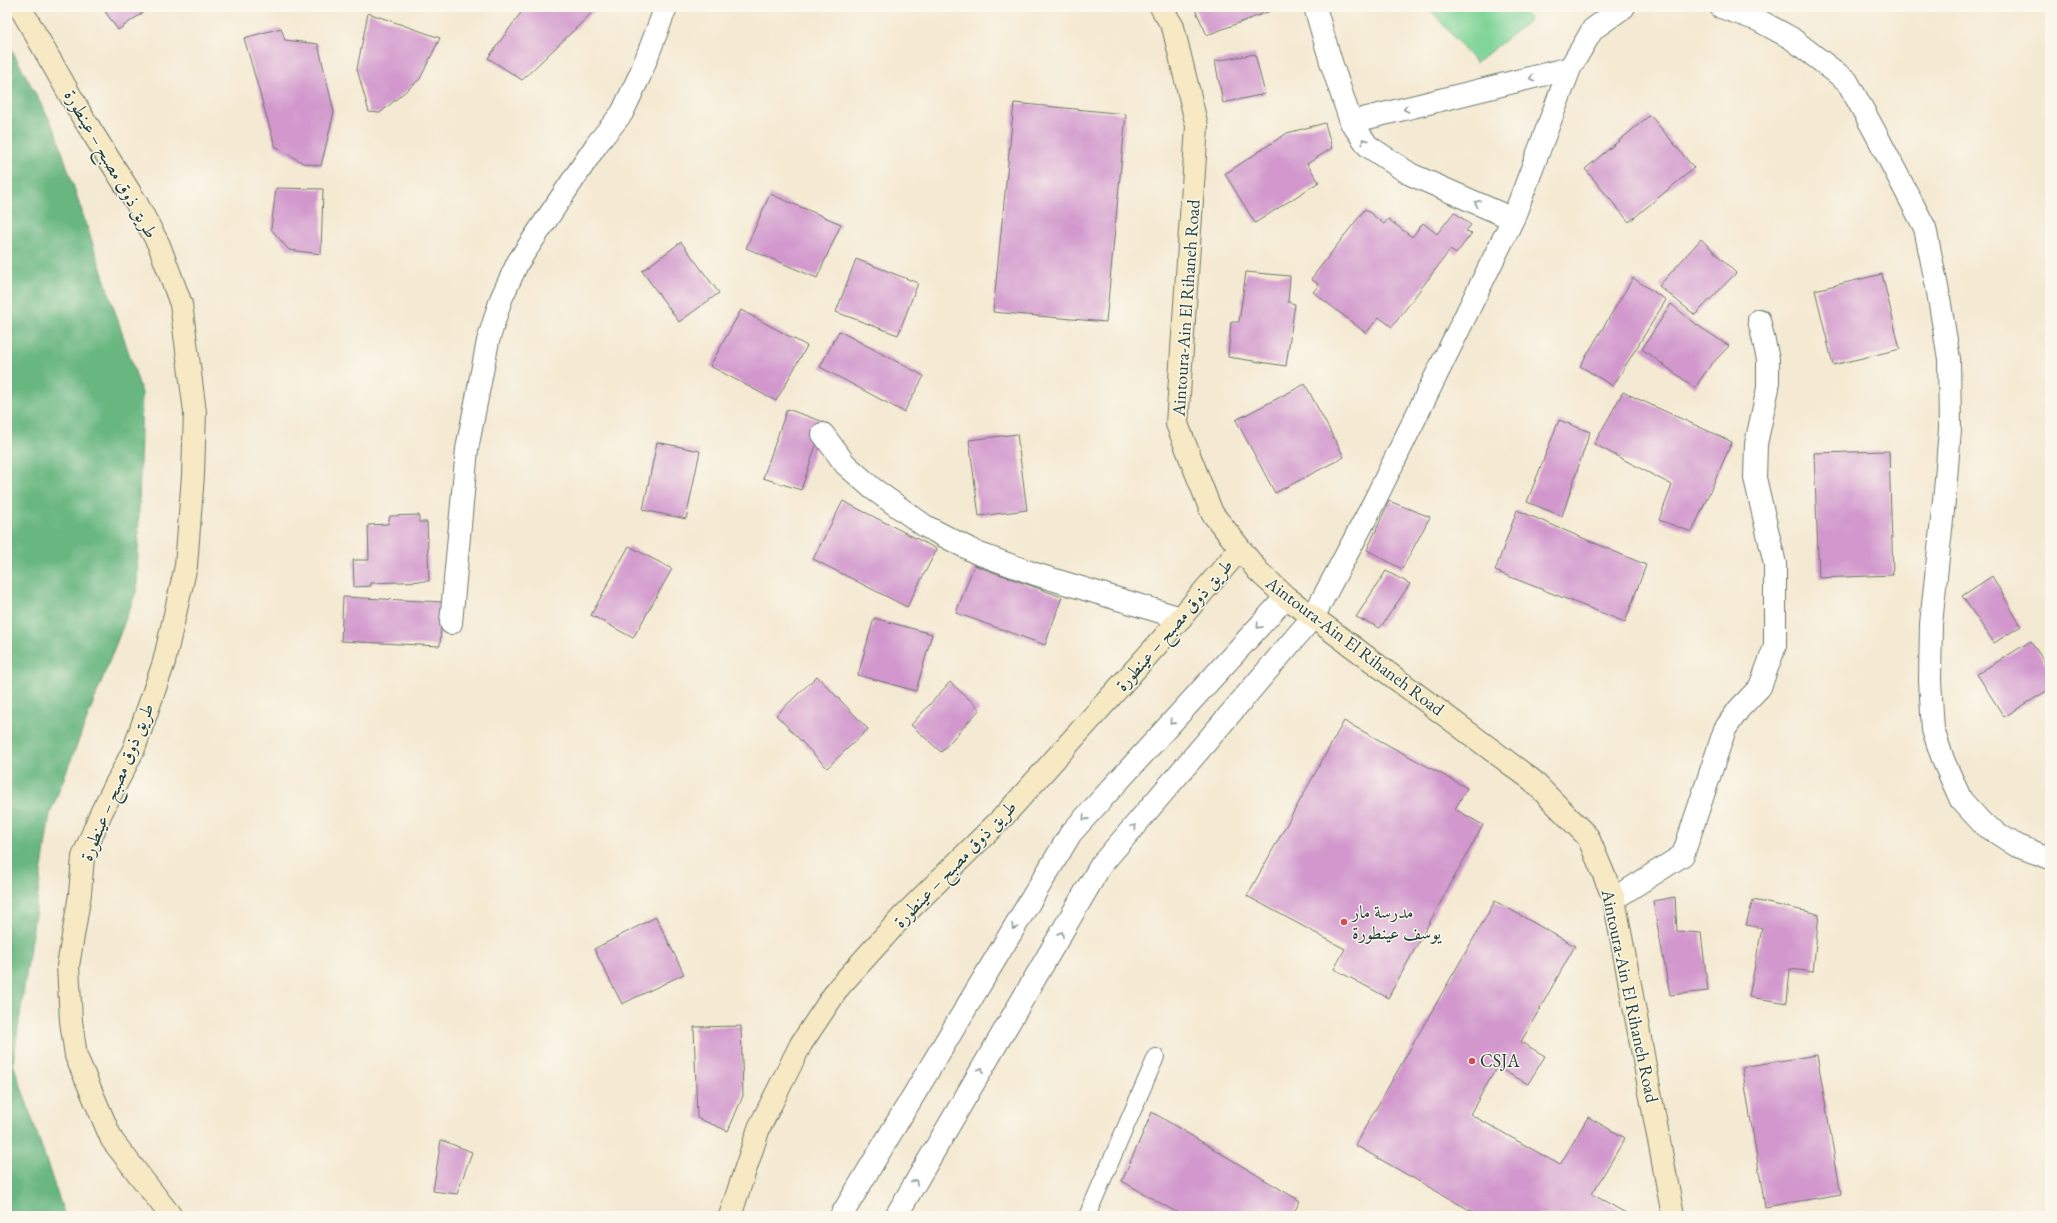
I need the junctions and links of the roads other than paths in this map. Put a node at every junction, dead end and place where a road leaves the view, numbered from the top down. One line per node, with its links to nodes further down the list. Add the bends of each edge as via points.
1 (20, 7): 20 (street, طريق ذوق مصبح – عينطورة, via 159,245 181,304 195,412 186,566 165,654 134,749 100,813 83,857 80,894 68,966 76,1056 112,1140)
2 (666, 7): 16 (street, via 640,76 622,113 597,144 518,262 501,300 488,341 467,449)
3 (1161, 7): 12 (street, Aintoura-Ain El Rihaneh Road, via 1173,27 1197,126 1177,424 1212,514)
4 (1315, 7): 8 (street)
5 (1624, 7): 7 (street, via 1593,29)
6 (1721, 7): 17 (street, via 1758,20 1791,38 1847,81 1924,228 1949,359 1950,429 1931,624 1930,680 1933,730 1961,800 1979,820 2017,846)
7 (1570, 68): 8 (street, one-way to 8); 9 (street)
8 (1351, 122): 9 (street, one-way to 8, via 1410,174 1368,146)
9 (1513, 219): 14 (street, via 1369,512)
10 (1759, 320): 18 (street, via 1768,359 1768,388 1756,444 1755,478 1775,564 1775,646 1760,687 1739,708 1725,729 1683,855)
11 (823, 434): 15 (street, via 845,464 872,488 925,526 977,553 1035,574)
12 (1240, 549): 13 (street, Aintoura-Ain El Rihaneh Road, via 1258,571); 15 (street, طريق ذوق مصبح – عينطورة)
13 (1286, 597): 14 (street, Aintoura-Ain El Rihaneh Road); 22 (street, one-way to 22, via 1071,833)
14 (1313, 617): 18 (street, Aintoura-Ain El Rihaneh Road, via 1532,780 1588,837); 23 (street, one-way to 14, via 1101,865)
15 (1181, 618): 21 (street, طريق ذوق مصبح – عينطورة, via 1004,816 902,918 839,987 801,1044 759,1128)
16 (451, 623)
17 (2050, 858)
18 (1614, 899): 25 (street, Aintoura-Ain El Rihaneh Road)
19 (1156, 1057): 24 (lane)
20 (171, 1216)
21 (730, 1216)
22 (841, 1216)
23 (896, 1216)
24 (1087, 1216)
25 (1673, 1216)

